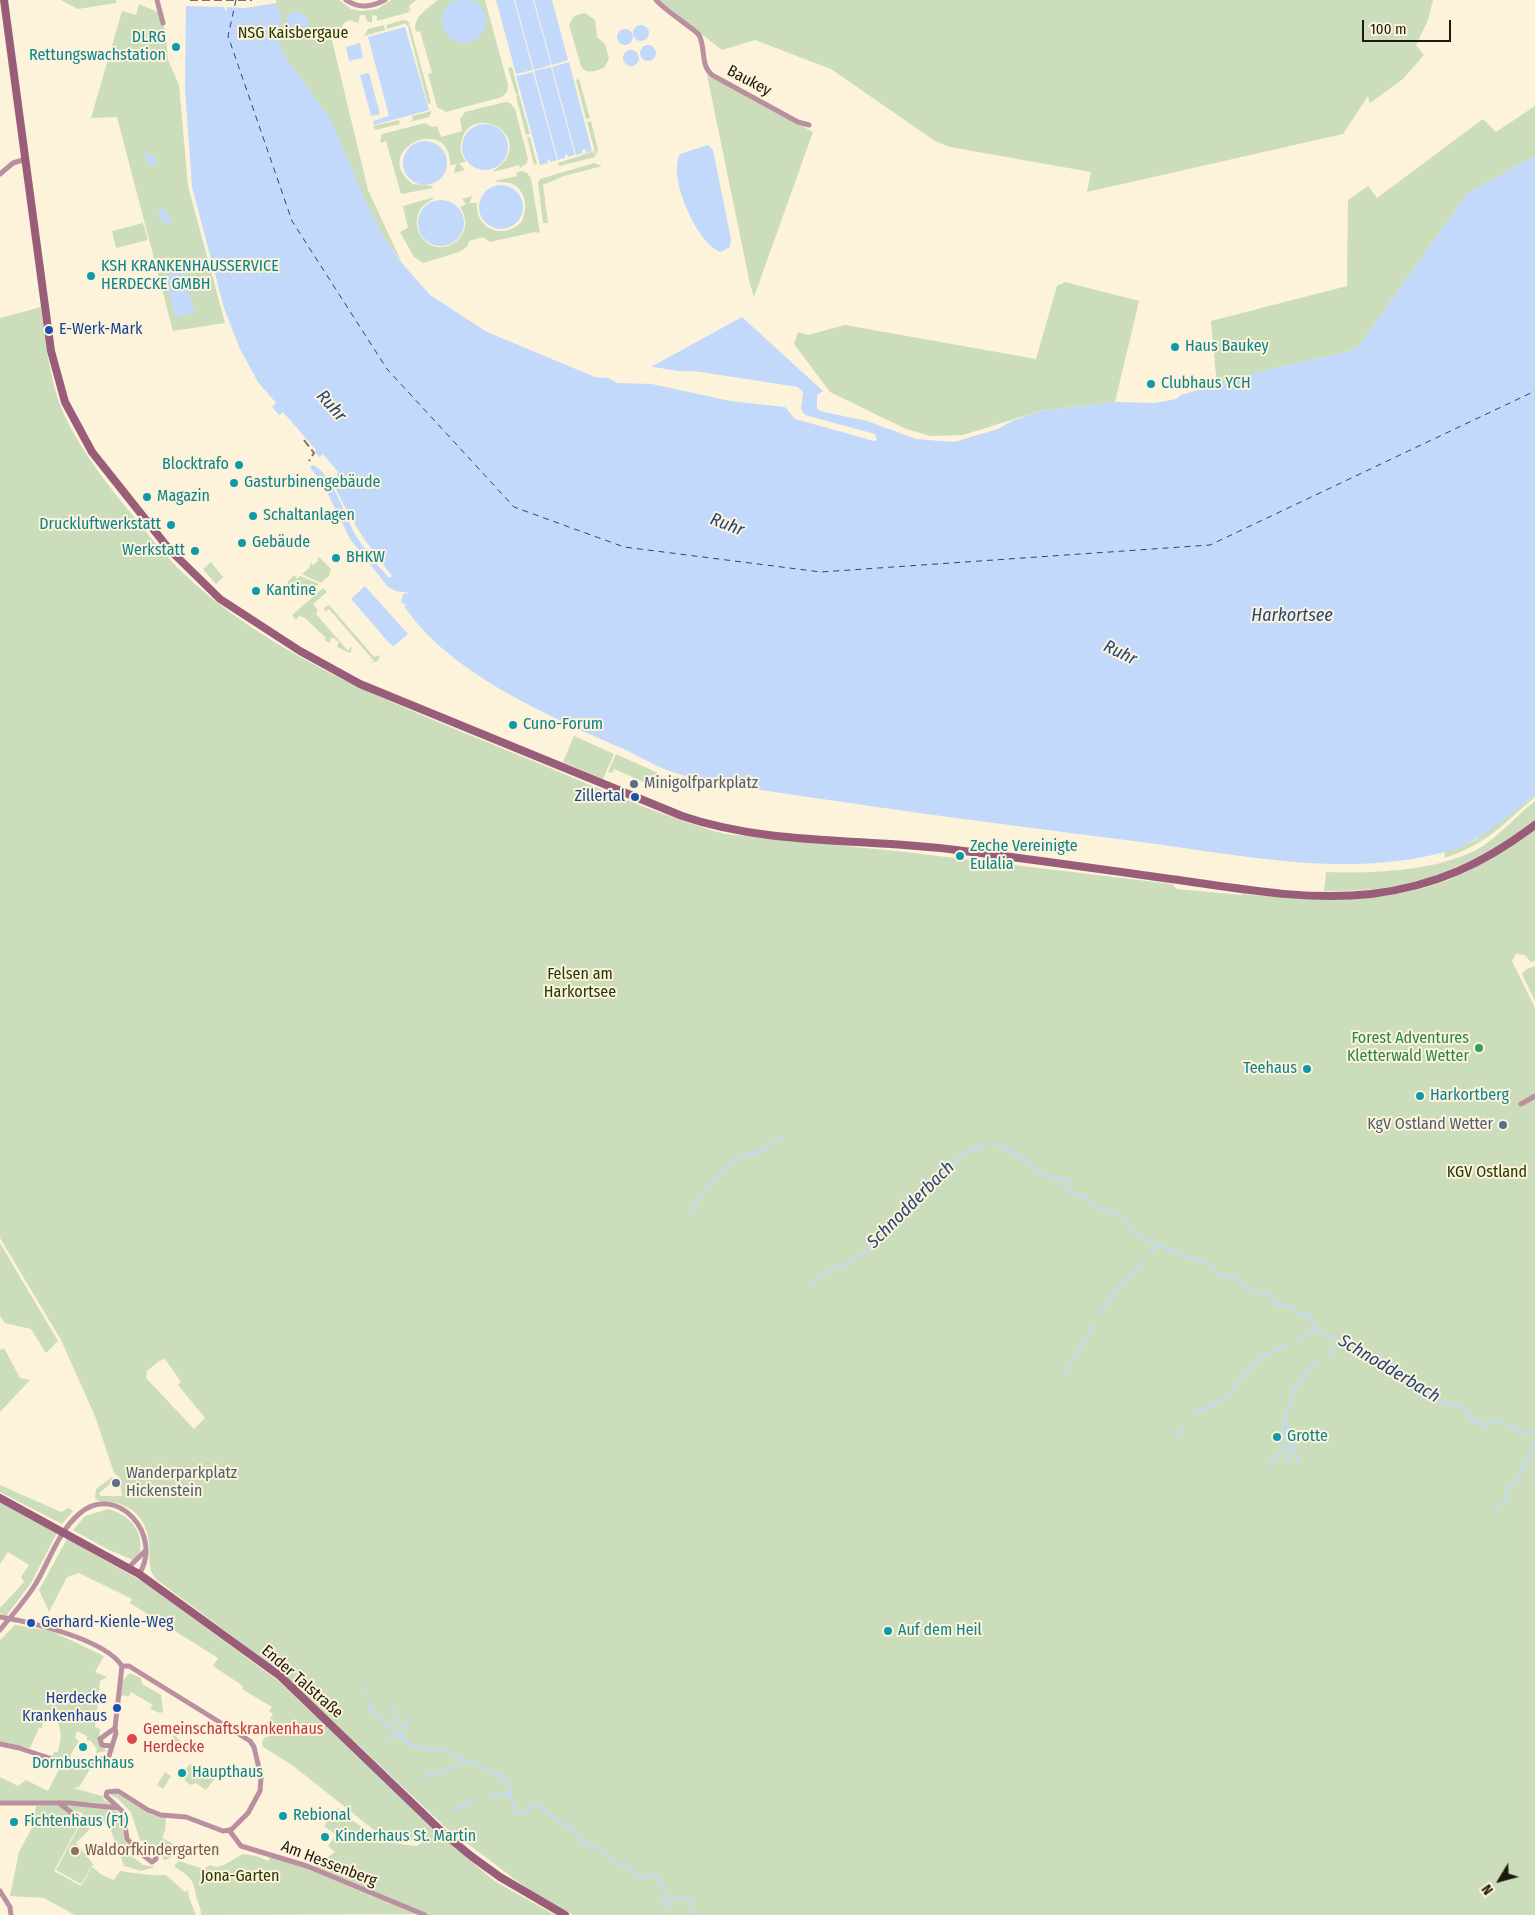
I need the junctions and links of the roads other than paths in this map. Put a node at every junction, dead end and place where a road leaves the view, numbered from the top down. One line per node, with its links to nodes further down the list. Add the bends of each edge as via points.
1 (4, 0): 8 (main road)
2 (346, 0): 3 (street, via 365,7)
3 (385, 0)
4 (656, 0): 7 (street, Baukey, via 700,37 705,67 712,75)
5 (157, 2): 6 (street)
6 (163, 23)
7 (809, 125)
8 (26, 159): 9 (street, via 12,163); 10 (main road, via 57,381 72,419 92,452 169,549 208,588 234,609 360,684 670,811 718,826 768,835 954,849 1273,892 1350,895 1416,886 1452,875 1494,853)
9 (0, 174)
10 (1535, 825)
11 (1535, 1096): 12 (street)
12 (1521, 1104)
13 (0, 1498): 15 (main road, Ender Talstraße)
14 (144, 1552): 15 (street); 16 (street, via 145,1561); 18 (street, via 144,1532 128,1512 106,1504 86,1508 72,1520 35,1585)
15 (129, 1568): 16 (main road, Ender Talstraße)
16 (139, 1574): 37 (main road, Ender Talstraße, via 280,1676 471,1856)
17 (0, 1617): 18 (street)
18 (9, 1618): 19 (street); 20 (street, via 76,1637 117,1658)
19 (1, 1628)
20 (122, 1666): 21 (street); 30 (street, via 129,1666 250,1741 254,1747 261,1777 260,1792 240,1824)
21 (113, 1730): 23 (street, via 116,1733); 23 (street, via 102,1735 100,1742)
22 (0, 1744): 25 (street, via 82,1767)
23 (111, 1746): 25 (street)
24 (99, 1755): 25 (street)
25 (108, 1756)
26 (0, 1803): 27 (street)
27 (58, 1803): 28 (street); 29 (street)
28 (119, 1808): 30 (street, via 106,1796 107,1792 118,1790 161,1816 186,1817 223,1831); 31 (street, via 124,1814 127,1839)
29 (85, 1823)
30 (229, 1830): 36 (street, Am Hessenberg, via 241,1846 307,1866)
31 (142, 1852)
32 (0, 1891): 33 (street)
33 (10, 1907): 34 (street); 35 (street)
34 (5, 1915)
35 (11, 1915)
36 (425, 1915)
37 (565, 1915)

